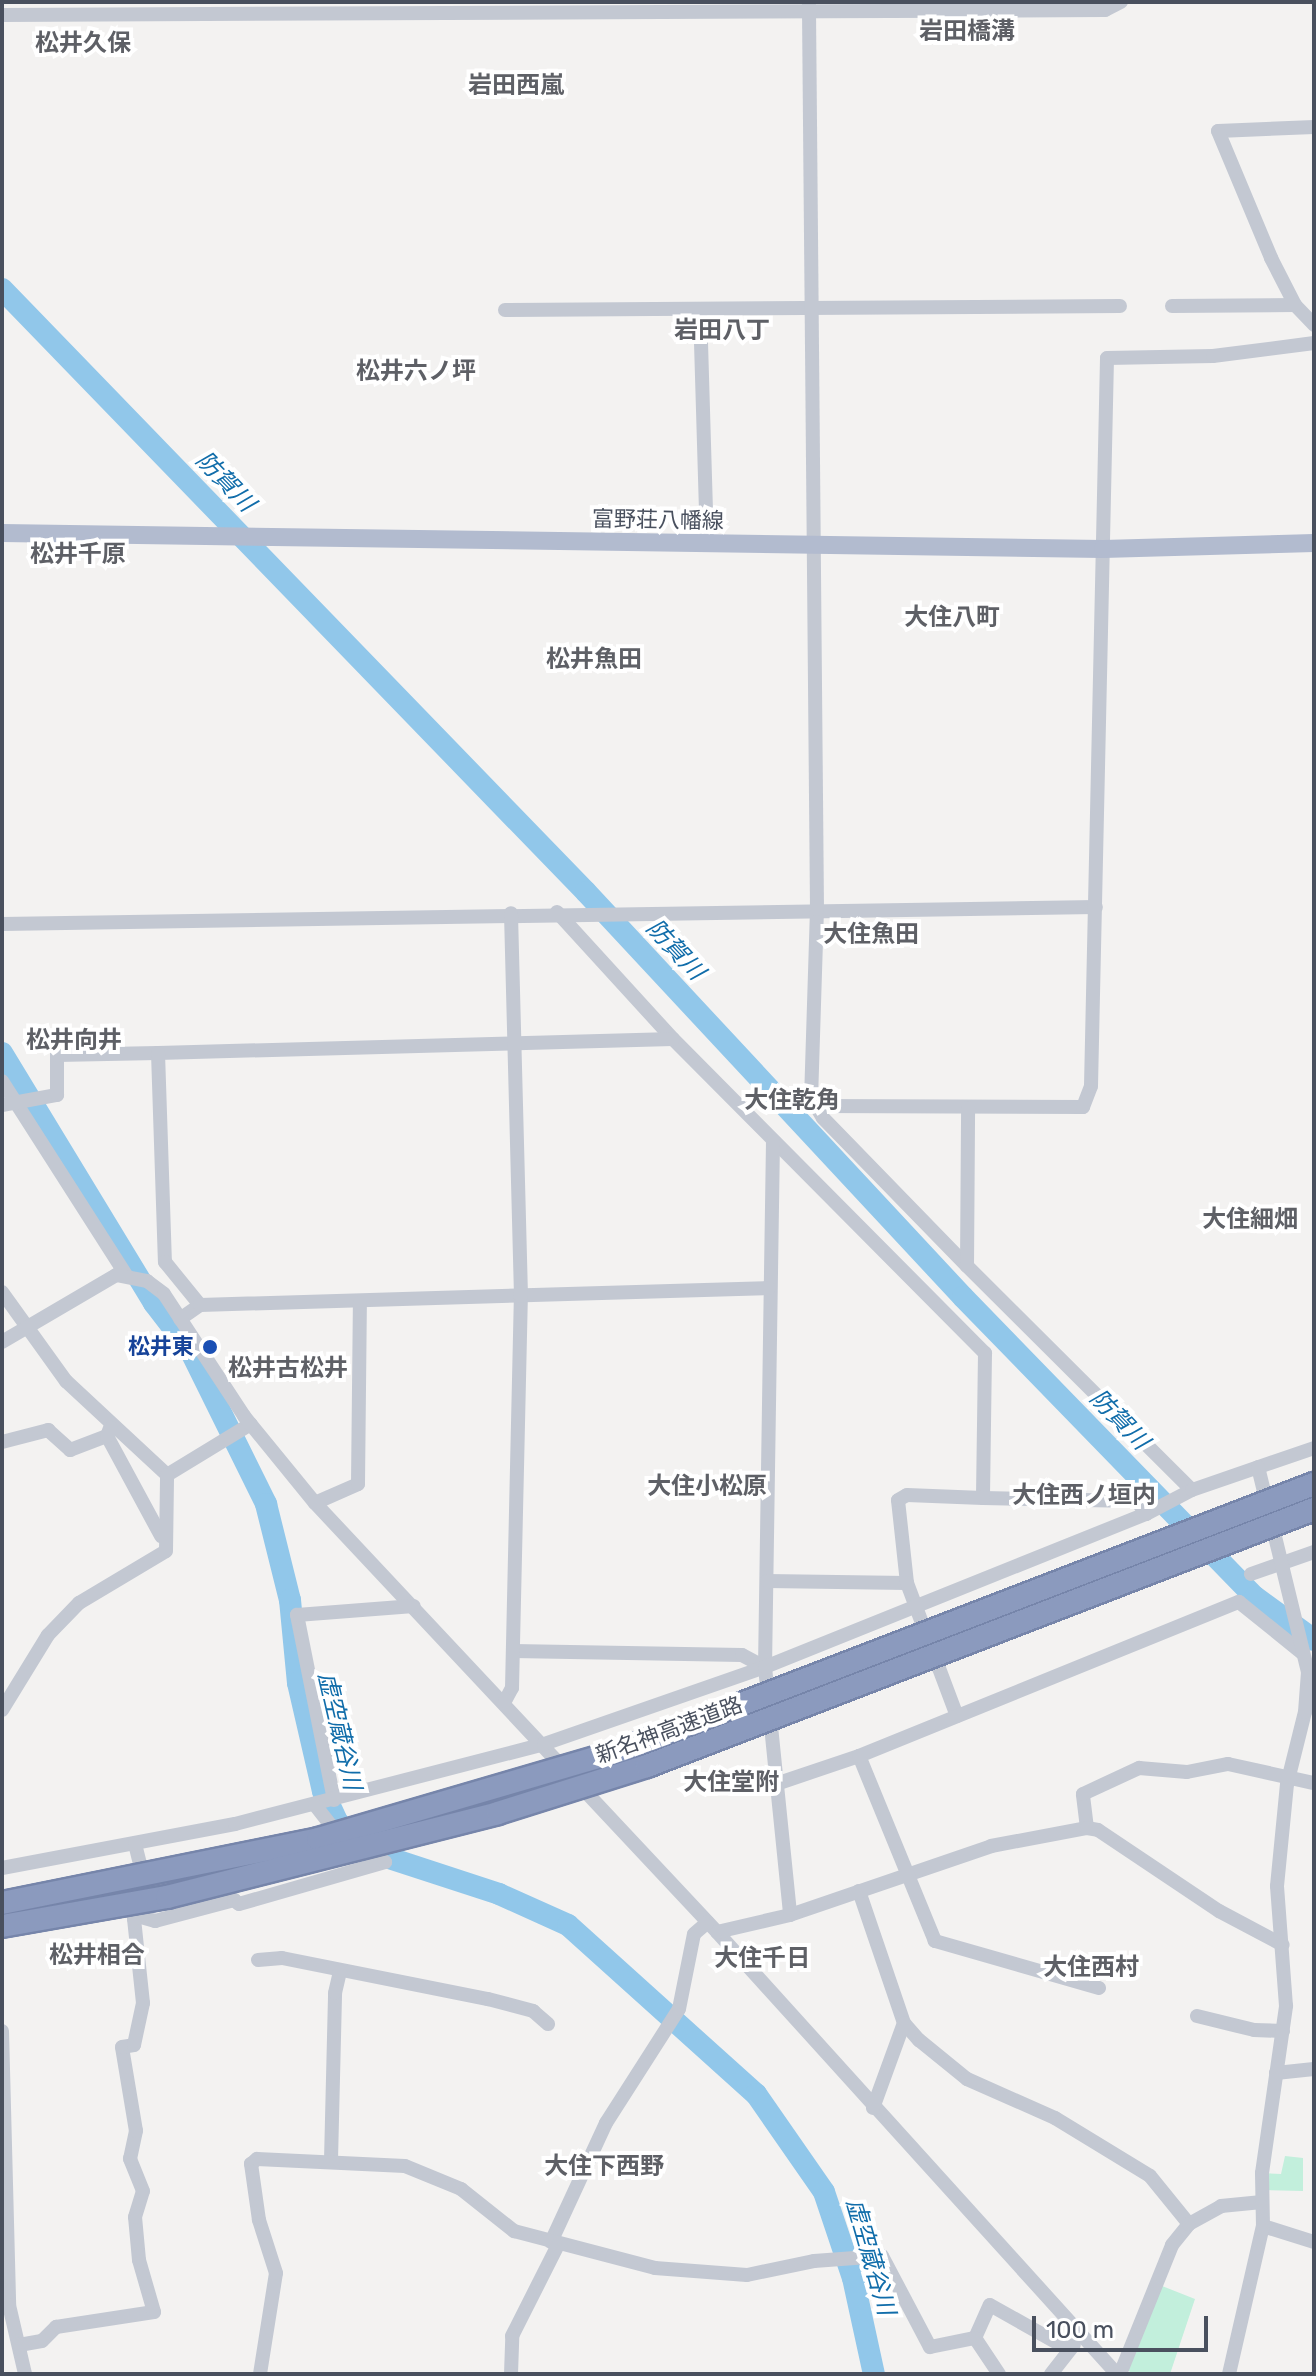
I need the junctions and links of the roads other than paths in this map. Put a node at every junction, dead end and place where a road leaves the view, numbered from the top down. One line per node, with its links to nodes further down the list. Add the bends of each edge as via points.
1 (1121, 2): 2 (street, via 1105,10)
2 (809, 7): 3 (street); 9 (street)
3 (306, 8): 4 (street)
4 (2, 15)
5 (1314, 127): 6 (street, via 1218,131)
6 (1295, 305): 8 (street); 12 (street)
7 (1120, 306): 9 (street)
8 (1172, 306)
9 (809, 308): 10 (street); 17 (street)
10 (700, 309): 11 (street); 16 (street)
11 (505, 310)
12 (1314, 325)
13 (1314, 343): 18 (street, via 1213,356 1107,358)
14 (2, 533): 16 (main road, 富野荘八幡線)
15 (1314, 543): 18 (main road, 富野荘八幡線)
16 (707, 545): 17 (main road, 富野荘八幡線)
17 (815, 546): 18 (main road, 富野荘八幡線); 20 (street)
18 (1103, 549): 19 (street)
19 (1096, 907): 20 (street); 30 (street, via 1091,1086 1083,1107)
20 (817, 909): 21 (street); 29 (street)
21 (557, 912): 22 (street); 24 (street)
22 (511, 913): 23 (street); 25 (street)
23 (2, 924)
24 (673, 1039): 25 (street); 31 (street)
25 (514, 1043): 26 (street); 36 (street)
26 (158, 1053): 28 (street, via 57,1055 57,1095); 38 (street, via 165,1262)
27 (2, 1081): 28 (street)
28 (7, 1103): 33 (street)
29 (811, 1103): 30 (street); 32 (street)
30 (968, 1108): 32 (street)
31 (773, 1141): 34 (street); 50 (street, via 885,1257 912,1274 985,1353)
32 (967, 1266): 49 (street)
33 (129, 1276): 39 (street, via 164,1294); 40 (street, via 97,1283)
34 (769, 1288): 36 (street); 58 (street)
35 (2, 1292): 40 (street)
36 (521, 1296): 37 (street); 63 (street)
37 (360, 1303): 38 (street); 51 (street, via 358,1484)
38 (200, 1305): 39 (street)
39 (180, 1319): 42 (street)
40 (26, 1329): 41 (street); 43 (street)
41 (2, 1342)
42 (251, 1424): 47 (street); 51 (street)
43 (109, 1430): 44 (street, via 70,1450 48,1430); 47 (street); 54 (street)
44 (2, 1442)
45 (1314, 1448): 46 (street)
46 (1258, 1467): 49 (street); 56 (street)
47 (167, 1475): 54 (street)
48 (1314, 1484): 81 (highway, 新名神高速道路, bridge, via 622,1750 318,1839)
49 (1192, 1490): 53 (street)
50 (983, 1498): 53 (street, via 1137,1501); 59 (street, via 907,1495 898,1500)
51 (315, 1503): 60 (street)
52 (1314, 1509): 85 (highway, 新名神高速道路, bridge, via 647,1766 498,1813 167,1897)
53 (1146, 1514): 61 (street)
54 (166, 1551): 66 (street, via 79,1603 48,1635)
55 (1314, 1552): 56 (street)
56 (1282, 1563): 57 (street); 62 (street)
57 (1251, 1574)
58 (767, 1581): 59 (street); 64 (street)
59 (907, 1583): 61 (street)
60 (414, 1606): 65 (street); 73 (street, via 297,1615)
61 (916, 1607): 64 (street); 67 (street)
62 (1301, 1650): 67 (street, via 1239,1602); 70 (street, via 1308,1672 1305,1712)
63 (513, 1651): 64 (street, via 742,1655); 65 (street, via 512,1688)
64 (765, 1667): 68 (street); 71 (street)
65 (505, 1701): 68 (street)
66 (2, 1710)
67 (957, 1716): 69 (street)
68 (544, 1744): 73 (street); 86 (street)
69 (859, 1756): 71 (street); 79 (street)
70 (1289, 1778): 72 (street); 75 (street, via 1228,1764 1187,1772 1139,1768 1083,1794); 87 (street, via 1277,1886)
71 (779, 1783): 84 (street)
72 (1314, 1783)
73 (334, 1800): 74 (street)
74 (315, 1805): 76 (street); 82 (street, via 347,1846 385,1862 239,1904 234,1900)
75 (1087, 1828): 79 (street, via 991,1846); 87 (street)
76 (135, 1844): 77 (street); 83 (street, via 140,1864)
77 (2, 1868)
78 (204, 1873): 82 (street)
79 (906, 1873): 80 (street); 90 (street, via 935,1941)
80 (859, 1891): 84 (street); 92 (street)
81 (2, 1903)
82 (211, 1907): 83 (street, via 155,1921)
83 (134, 1915): 108 (street, via 143,2003 134,2045 122,2047 136,2131 130,2159 143,2191 135,2217 139,2260 154,2312 56,2327 42,2341)
84 (790, 1915): 86 (street)
85 (2, 1926)
86 (713, 1927): 98 (street); 105 (street, via 694,1934 679,2009 606,2123)
87 (1283, 1945): 95 (street)
88 (258, 1960): 89 (street, via 282,1958)
89 (340, 1972): 93 (street, via 488,1999 533,2011); 100 (street)
90 (1099, 1988)
91 (1197, 2016): 95 (street)
92 (904, 2023): 98 (street); 102 (street, via 967,2079 1055,2118 1150,2176)
93 (548, 2024)
94 (2, 2031): 99 (street)
95 (1283, 2031): 97 (street)
96 (1314, 2069): 97 (street)
97 (1276, 2073): 101 (street)
98 (873, 2108): 107 (street)
99 (4, 2160): 108 (street, via 9,2305)
100 (331, 2160): 105 (street, via 405,2166 461,2189 514,2231); 111 (street, via 257,2159 251,2164 259,2220 276,2273)
101 (1262, 2202): 102 (street, via 1221,2206); 103 (street)
102 (1189, 2224): 115 (street, via 1172,2245)
103 (1263, 2226): 104 (street); 116 (street)
104 (1314, 2242)
105 (555, 2243): 106 (street, via 708,2275 747,2275 814,2261 882,2256 930,2347); 112 (street, via 512,2336)
106 (975, 2338): 109 (street, via 990,2305); 113 (street)
107 (1081, 2340): 109 (street); 115 (street)
108 (19, 2345): 110 (street)
109 (1068, 2349): 114 (street)
110 (25, 2374)
111 (260, 2374)
112 (511, 2374)
113 (999, 2374)
114 (1051, 2374)
115 (1118, 2374)
116 (1229, 2374)

